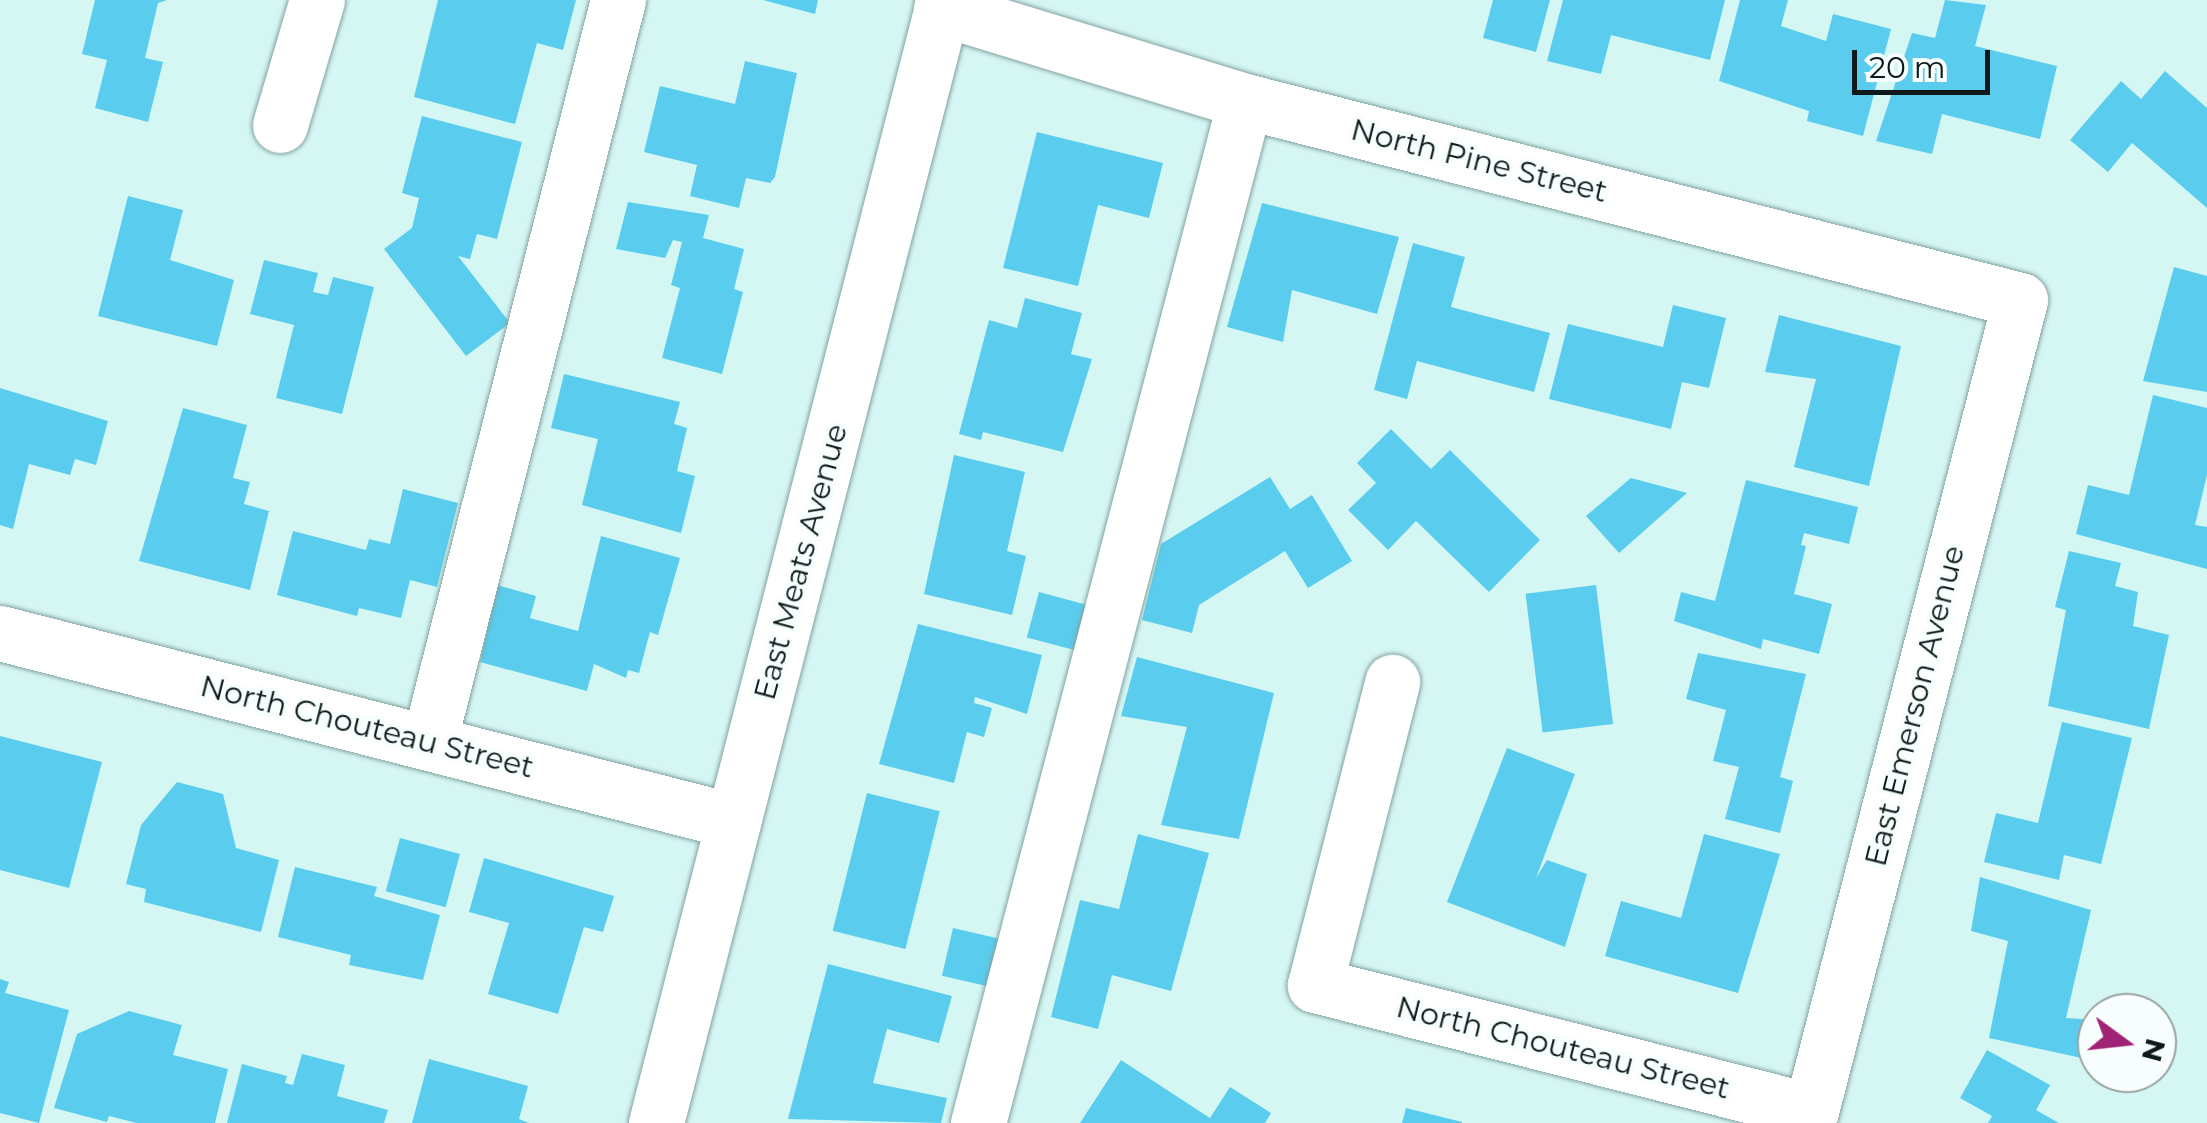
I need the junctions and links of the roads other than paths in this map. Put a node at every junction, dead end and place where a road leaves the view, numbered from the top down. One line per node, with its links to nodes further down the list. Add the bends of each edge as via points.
1 (317, 0): 5 (street)
2 (618, 0): 9 (street)
3 (942, 4): 4 (street, North Pine Street); 10 (street, East Meats Avenue)
4 (1245, 101): 6 (street, North Pine Street); 13 (street)
5 (280, 124)
6 (2020, 300): 11 (street, East Emerson Avenue)
7 (0, 633): 9 (street, North Chouteau Street)
8 (1392, 682): 11 (street, North Chouteau Street, via 1315,985)
9 (429, 742): 10 (street, North Chouteau Street)
10 (733, 821): 12 (street, East Meats Avenue)
11 (1811, 1112)
12 (656, 1123)
13 (978, 1123)

